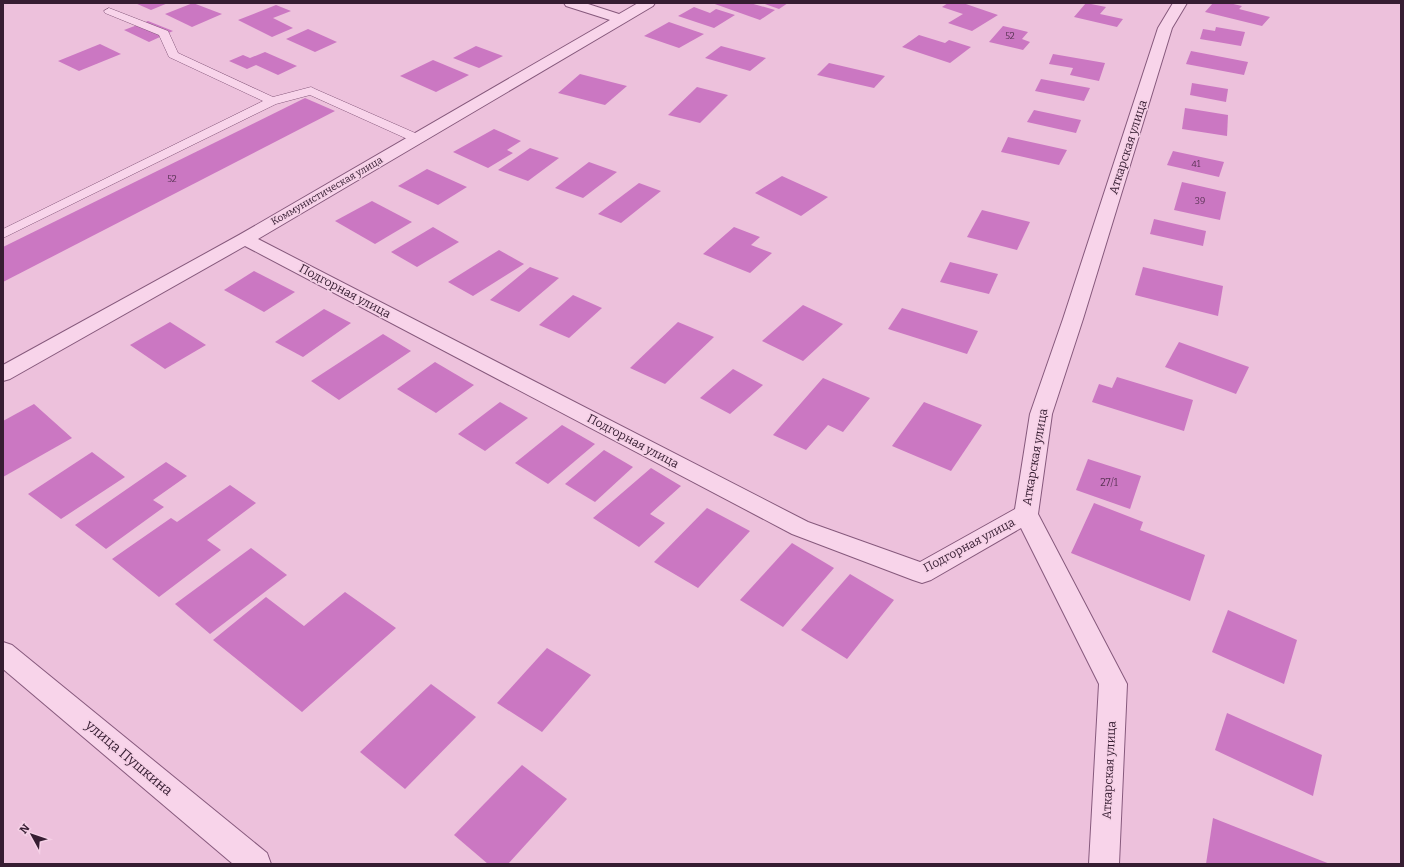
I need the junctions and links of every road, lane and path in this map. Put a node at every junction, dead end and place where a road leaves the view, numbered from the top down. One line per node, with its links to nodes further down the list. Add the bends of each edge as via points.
1 (571, 3): 5 (street)
2 (648, 3): 5 (street, Коммунистическая улица)
3 (1180, 3): 11 (street, Аткарская улица, via 1165,28 1041,414)
4 (109, 11): 6 (lane, via 164,33 173,55)
5 (621, 19): 7 (street, Коммунистическая улица)
6 (272, 101): 7 (lane, via 311,92); 8 (lane)
7 (418, 139): 9 (street, Коммунистическая улица)
8 (3, 234)
9 (245, 239): 10 (street, Коммунистическая улица); 11 (street, Подгорная улица, via 800,528 922,573)
10 (3, 374)
11 (1026, 514): 14 (street, Аткарская улица, via 1113,684)
12 (3, 652): 13 (street, улица Пушкина)
13 (256, 864)
14 (1104, 864)

